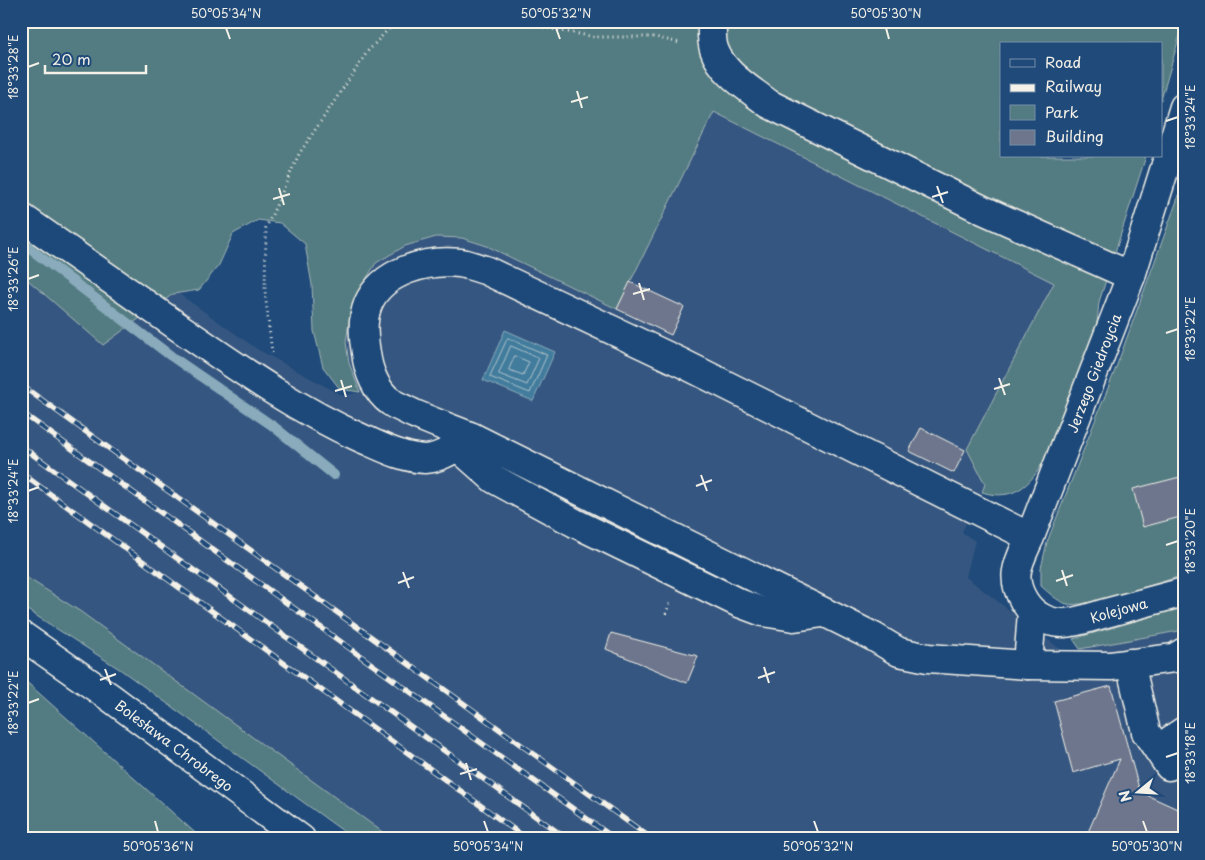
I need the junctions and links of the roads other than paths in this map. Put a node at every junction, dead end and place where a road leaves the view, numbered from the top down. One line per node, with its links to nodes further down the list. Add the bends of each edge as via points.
1 (712, 21): 4 (street, via 712,41 725,67 769,104 983,210)
2 (1184, 107): 4 (street, Jerzego Giedroycia)
3 (21, 217): 5 (street, via 238,368 334,426 411,458 428,459)
4 (1130, 276): 6 (street, Jerzego Giedroycia)
5 (465, 442): 6 (street, via 390,402 376,385 367,362 364,319 369,303 378,289 393,276 410,268 437,262 460,263 493,273 682,363); 12 (street, via 581,490 899,652 928,658)
6 (1030, 537): 8 (street, Jerzego Giedroycia, via 1016,576 1021,595)
7 (1184, 592): 8 (street, Kolejowa, via 1072,622)
8 (1042, 617): 12 (street)
9 (21, 635): 14 (street, Bolesława Chrobrego)
10 (1184, 652): 11 (street, via 1174,658)
11 (1130, 663): 12 (street, via 1111,666); 13 (street, via 1146,732 1163,758)
12 (1028, 665)
13 (1184, 731)
14 (301, 839)

